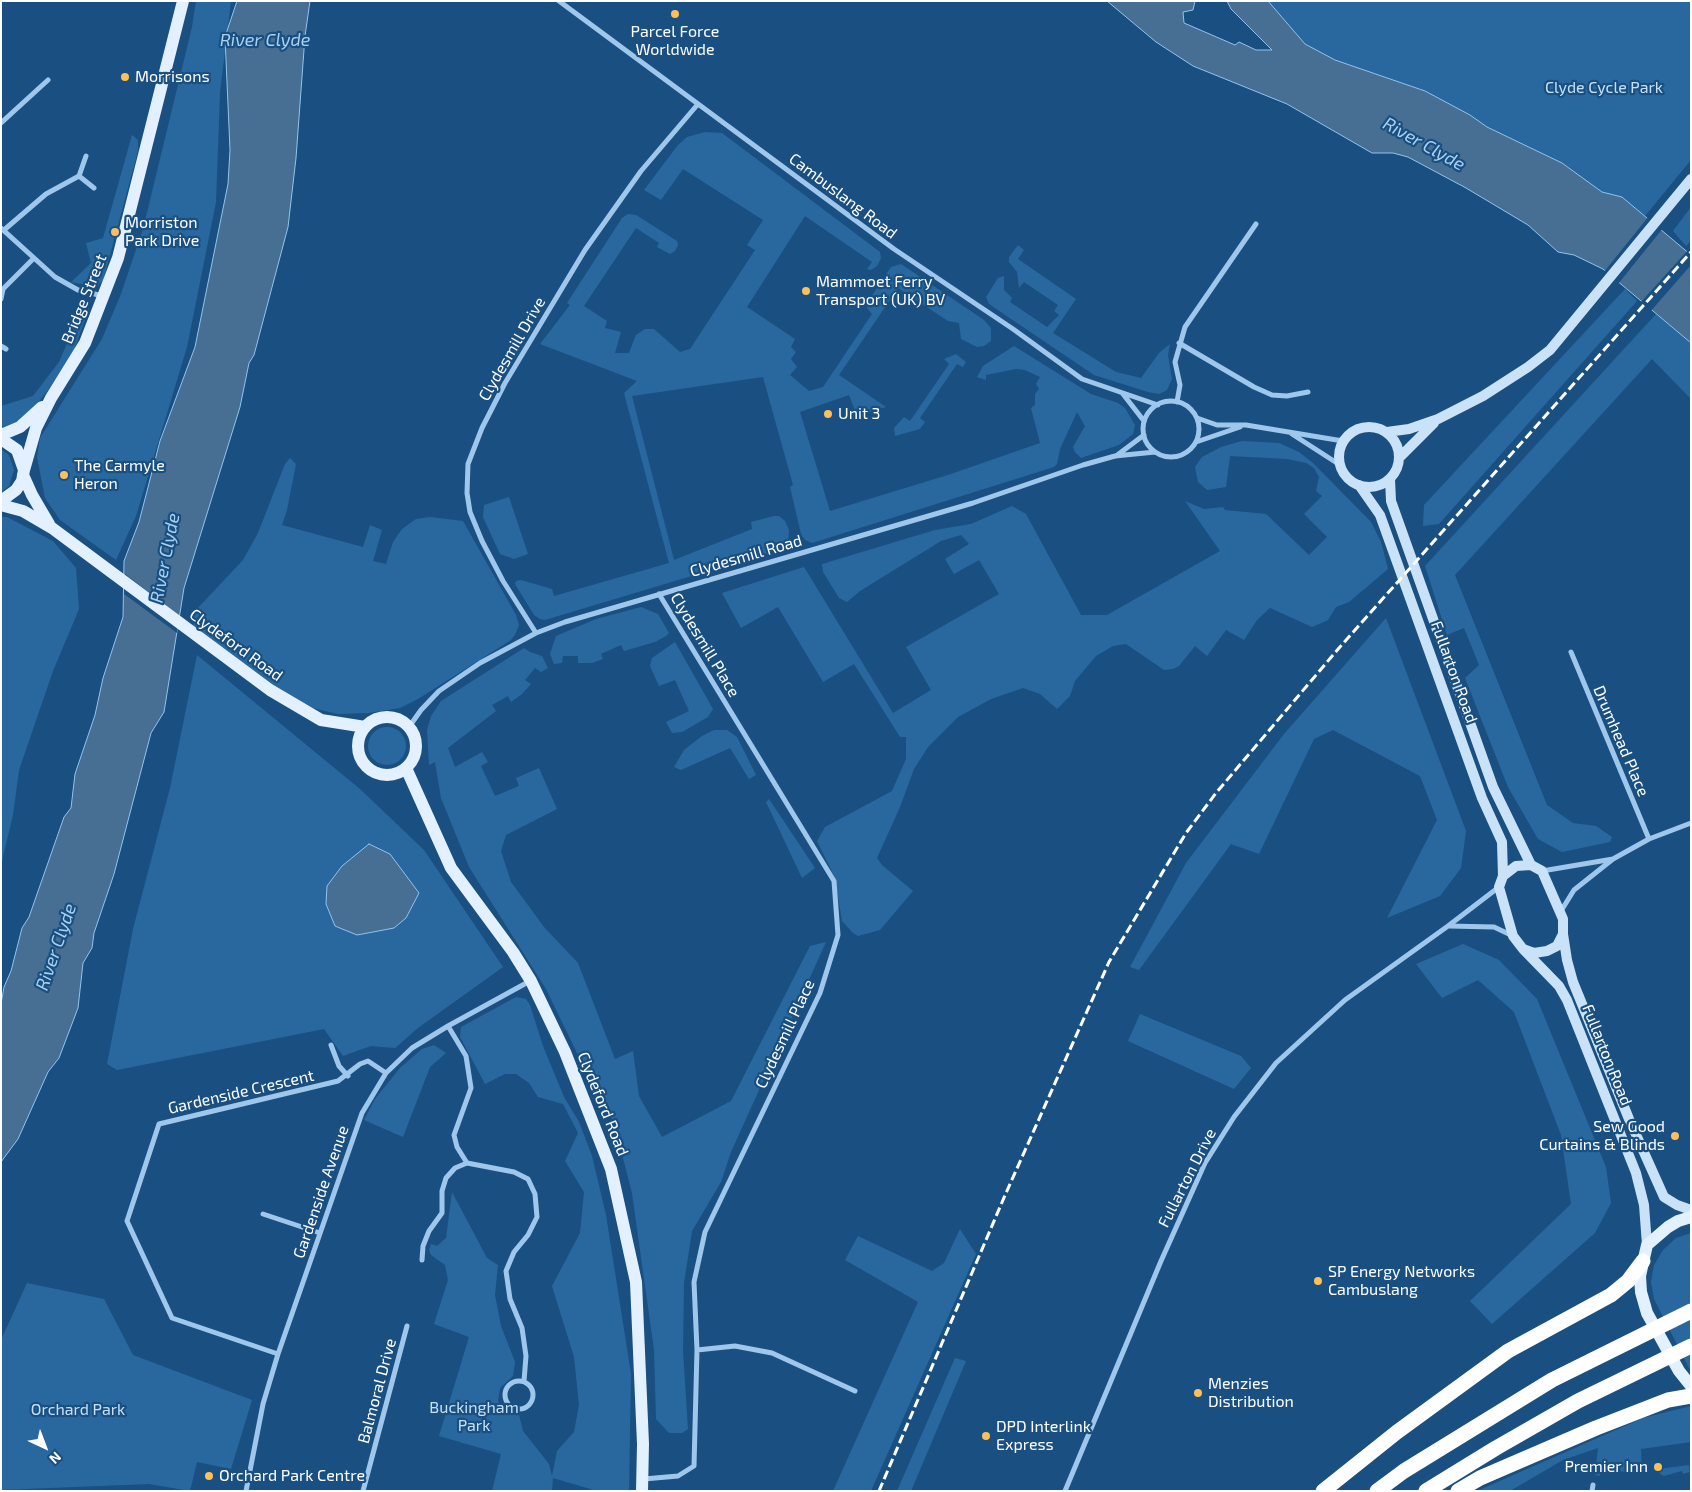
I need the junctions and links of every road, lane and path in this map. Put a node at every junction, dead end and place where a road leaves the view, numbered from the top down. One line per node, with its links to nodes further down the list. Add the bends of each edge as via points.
1 (183, 1): 13 (main road, Bridge Street, via 118,258)
2 (559, 1): 4 (street, Cambuslang Road)
3 (48, 80): 5 (street)
4 (698, 104): 17 (street, Cambuslang Road, via 894,249 1082,379); 43 (street, Clydesmill Drive, via 641,171 585,250 505,383 468,464 470,512 499,573)
5 (1, 123)
6 (86, 156): 7 (street)
7 (79, 176): 9 (street); 11 (street, via 46,194)
8 (1691, 179): 22 (street, via 1550,350 1483,396)
9 (94, 188)
10 (1256, 224): 15 (street, via 1185,328)
11 (3, 229): 12 (street)
12 (34, 258): 13 (street, via 55,277 78,290); 14 (street, via 4,289)
13 (104, 297): 18 (main road, Bridge Street, via 85,343)
14 (1, 299)
15 (1179, 342): 16 (street, via 1272,395); 19 (street, via 1175,362 1180,385)
16 (1308, 392)
17 (1123, 394): 20 (street, Cambuslang Road); 23 (street)
18 (51, 398): 27 (main road, Bridge Street, via 28,421); 36 (main road, Bridge Street, via 36,428)
19 (1177, 402): 20 (street); 21 (street)
20 (1158, 405): 23 (street)
21 (1197, 418): 24 (street, via 1217,424); 31 (street)
22 (1438, 419): 26 (street, via 1409,429); 34 (street)
23 (1144, 422): 28 (street)
24 (1246, 425): 25 (street); 31 (street)
25 (1290, 432): 30 (street); 35 (street)
26 (1387, 432): 30 (street, via 1366,426 1349,434); 34 (street, via 1394,438)
27 (1, 435)
28 (1144, 435): 32 (street); 33 (street, Clydesmill Road)
29 (1, 439): 36 (main road, Clydeford Road, via 17,450)
30 (1343, 441): 35 (street)
31 (1196, 442): 32 (street, via 1177,457)
32 (1155, 452): 33 (street, Clydesmill Road)
33 (1115, 456): 42 (street, Clydesmill Road, via 973,503)
34 (1400, 457): 37 (street, via 1396,472)
35 (1340, 465): 38 (street, via 1350,481)
36 (23, 473): 39 (main road, Bridge Street, via 16,490); 41 (main road, Clydeford Road)
37 (1390, 479): 38 (street, via 1376,487); 51 (street, Fullarton Road, via 1391,500 1492,787)
38 (1359, 485): 53 (street, Fullarton Road, via 1380,515 1482,798 1502,842)
39 (1, 501)
40 (1, 505): 41 (main road, Clydeford Road, via 23,511)
41 (52, 528): 45 (main road, Clydeford Road, via 270,690 321,720)
42 (659, 594): 43 (street, Clydesmill Road, via 616,605); 76 (street, Clydesmill Place, via 834,880 838,935 820,993 706,1232 694,1282)
43 (536, 633): 46 (street, Clydesmill Road, via 480,663 439,691)
44 (1571, 652): 49 (street, Drumhead Place)
45 (365, 727): 46 (main road, Clydeford Road, via 373,721 392,718); 47 (main road, via 358,745 363,763 388,776)
46 (409, 727): 47 (main road, via 416,744 415,753)
47 (406, 768): 60 (main road, Clydeford Road, via 451,868)
48 (1691, 822): 49 (street)
49 (1649, 839): 50 (street)
50 (1613, 859): 52 (street); 55 (street, via 1574,890)
51 (1531, 865): 52 (street); 53 (street, via 1516,866)
52 (1542, 871): 55 (street)
53 (1503, 876): 54 (street)
54 (1499, 887): 56 (street, Fullarton Drive); 58 (street)
55 (1561, 911): 57 (street)
56 (1448, 926): 58 (street, via 1494,926); 85 (street, Fullarton Drive, via 1338,1006 1276,1063 1234,1117 1205,1164)
57 (1563, 934): 59 (street, via 1556,946 1547,952 1534,954); 66 (street, Fullarton Road, via 1573,982 1664,1197)
58 (1514, 936): 59 (street)
59 (1523, 949): 70 (street, Fullarton Road, via 1559,986 1567,1000 1636,1173 1644,1205)
60 (531, 981): 61 (street, Gardenside Avenue); 82 (main road, Clydeford Road, via 565,1052 613,1178 636,1282)
61 (448, 1026): 63 (street, Gardenside Avenue, via 412,1048); 65 (street, via 466,1056 471,1088 454,1135)
62 (331, 1045): 64 (street, via 339,1066)
63 (386, 1073): 64 (street, Gardenside Crescent, via 368,1061); 69 (street, Gardenside Avenue, via 362,1113)
64 (348, 1076): 77 (street, Gardenside Crescent, via 159,1124 127,1221 172,1318)
65 (467, 1163): 71 (street, via 455,1168 446,1178 442,1213 429,1231); 78 (street, via 514,1172 528,1179 535,1194 537,1217 514,1252 506,1271 510,1299 522,1328 526,1356)
66 (1691, 1210)
67 (263, 1214): 69 (street)
68 (1691, 1217): 70 (main road, via 1668,1227)
69 (320, 1233): 77 (street, Gardenside Avenue)
70 (1647, 1245): 72 (main road, Fullarton Road)
71 (422, 1260)
72 (1643, 1261): 79 (main road, Fullarton Road, via 1641,1292 1647,1313 1679,1371); 86 (highway, via 1628,1281 1611,1295 1508,1351 1425,1410)
73 (1691, 1311): 87 (highway, via 1552,1380)
74 (407, 1326): 84 (street, Balmoral Drive)
75 (1691, 1346): 88 (highway, via 1570,1406)
76 (697, 1350): 80 (street, via 735,1346 772,1353); 82 (street, Clydesmill Place, via 694,1466 678,1476)
77 (278, 1354): 83 (street, Gardenside Avenue, via 263,1404)
78 (524, 1382): 78 (street, via 533,1394 532,1402 516,1409 507,1403 504,1393 509,1385)
79 (1691, 1386)
80 (855, 1391)
81 (1691, 1396): 89 (highway, via 1668,1400 1596,1428 1480,1478)
82 (642, 1485)
83 (246, 1491)
84 (364, 1491)
85 (1065, 1491)
86 (1323, 1491)
87 (1377, 1491)
88 (1426, 1491)
89 (1458, 1491)

